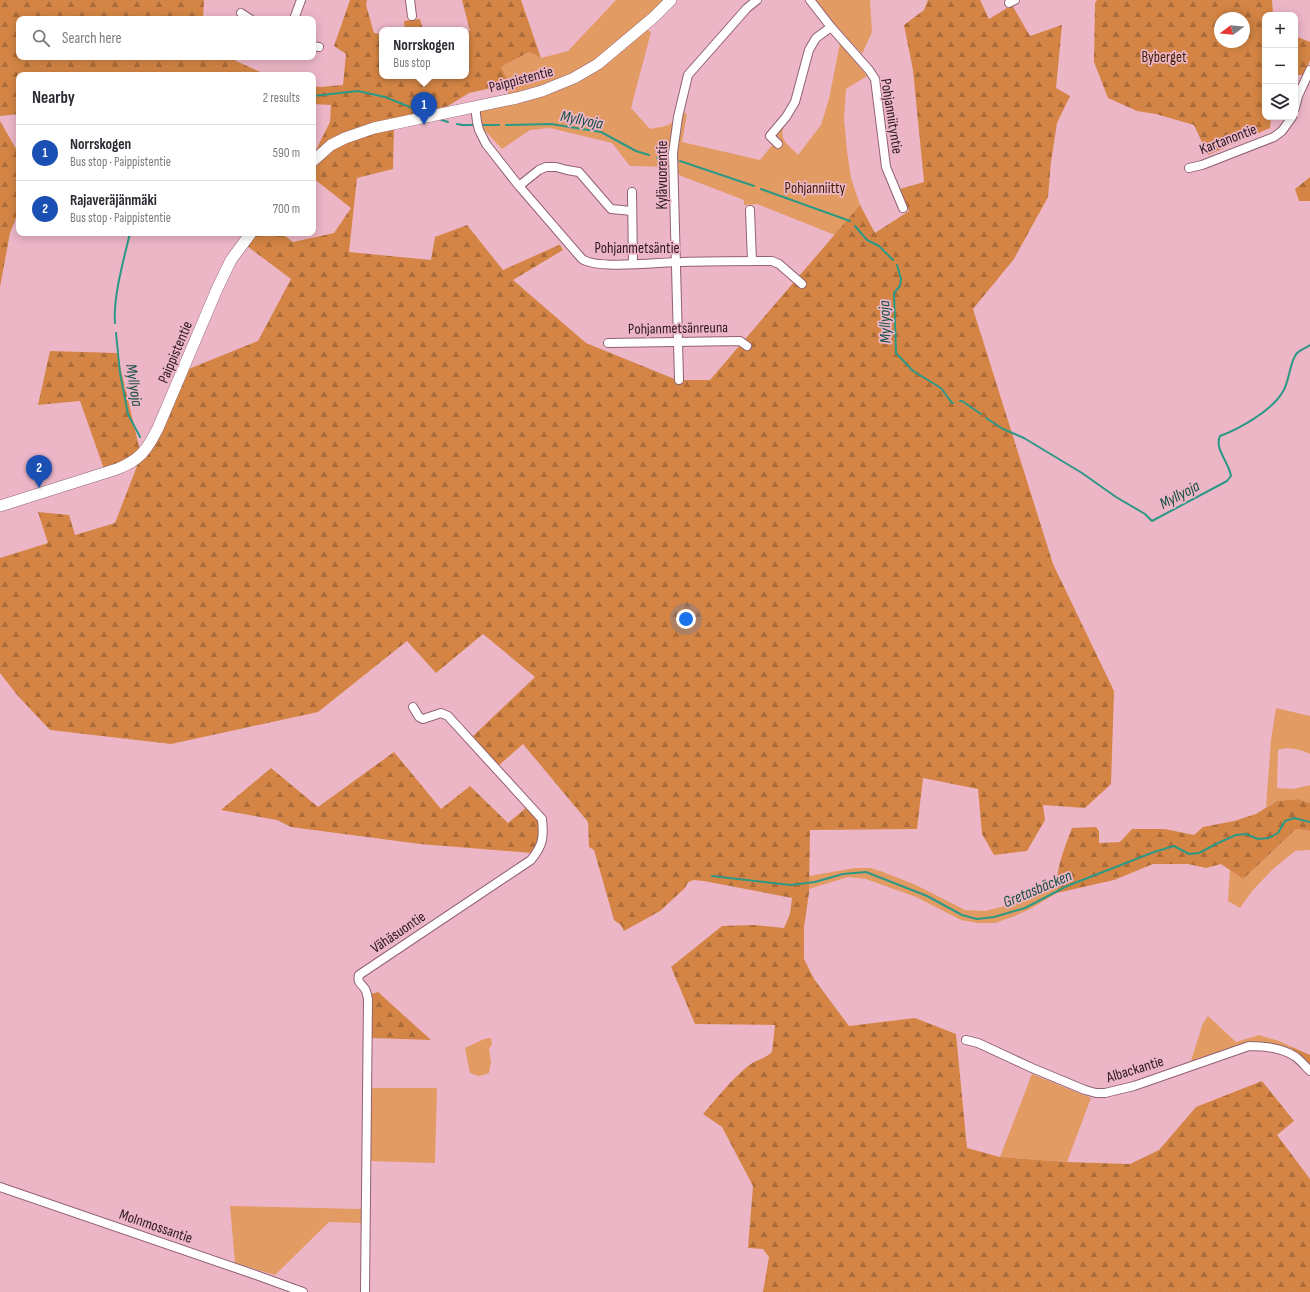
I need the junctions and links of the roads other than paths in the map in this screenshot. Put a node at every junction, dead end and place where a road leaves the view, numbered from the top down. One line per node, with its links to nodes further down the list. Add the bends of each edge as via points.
1 (301, 0): 8 (street)
2 (410, 0): 9 (street)
3 (671, 0): 13 (street, Paippistentie, via 598,64 574,78 517,98)
4 (757, 0): 25 (street, Kylävuorentie, via 747,8 686,79 673,153)
5 (810, 0): 10 (street, Pohjanniityntie)
6 (241, 13): 7 (street)
7 (246, 16)
8 (295, 16)
9 (412, 16)
10 (831, 27): 15 (street, via 816,38 809,50 795,102 770,136); 20 (street, Pohjanniityntie, via 875,79 886,167)
11 (1310, 70): 12 (street)
12 (1298, 96)
13 (475, 106): 16 (street, Paippistentie, via 374,128 345,138); 18 (street, Pohjanmetsäntie, via 479,130 486,144)
14 (1290, 120): 17 (street, Kartanontie, via 1274,137)
15 (778, 144)
16 (316, 158)
17 (1190, 168)
18 (519, 186): 22 (street, via 546,167 579,172 611,209); 26 (street, Pohjanmetsäntie, via 586,262)
19 (632, 192): 22 (street)
20 (903, 208)
21 (750, 210): 24 (street)
22 (632, 211): 26 (street)
23 (249, 236): 32 (street, Paippistentie, via 228,266 158,428 142,454 131,463 117,469)
24 (752, 261): 25 (street, Pohjanmetsäntie); 27 (street, Pohjanmetsäntie, via 772,261)
25 (677, 262): 26 (street, Pohjanmetsäntie); 28 (street, Kylävuorentie)
26 (633, 264)
27 (802, 284)
28 (678, 342): 29 (street, Pohjanmetsänreuna); 30 (street, Pohjanmetsänreuna, via 740,341); 31 (street, Kylävuorentie)
29 (608, 343)
30 (747, 346)
31 (679, 380)
32 (0, 506)
33 (413, 707): 38 (street, Vähäsuontie, via 423,719 441,713 448,716 542,819 544,835 539,850 531,860 359,974 359,984 366,990 368,999)
34 (966, 1040): 35 (street, Albackantie, via 1096,1093 1134,1086 1249,1046 1264,1046 1283,1051 1296,1057)
35 (1310, 1071)
36 (0, 1187): 37 (street, Molnmossantie)
37 (303, 1292)
38 (365, 1292)

